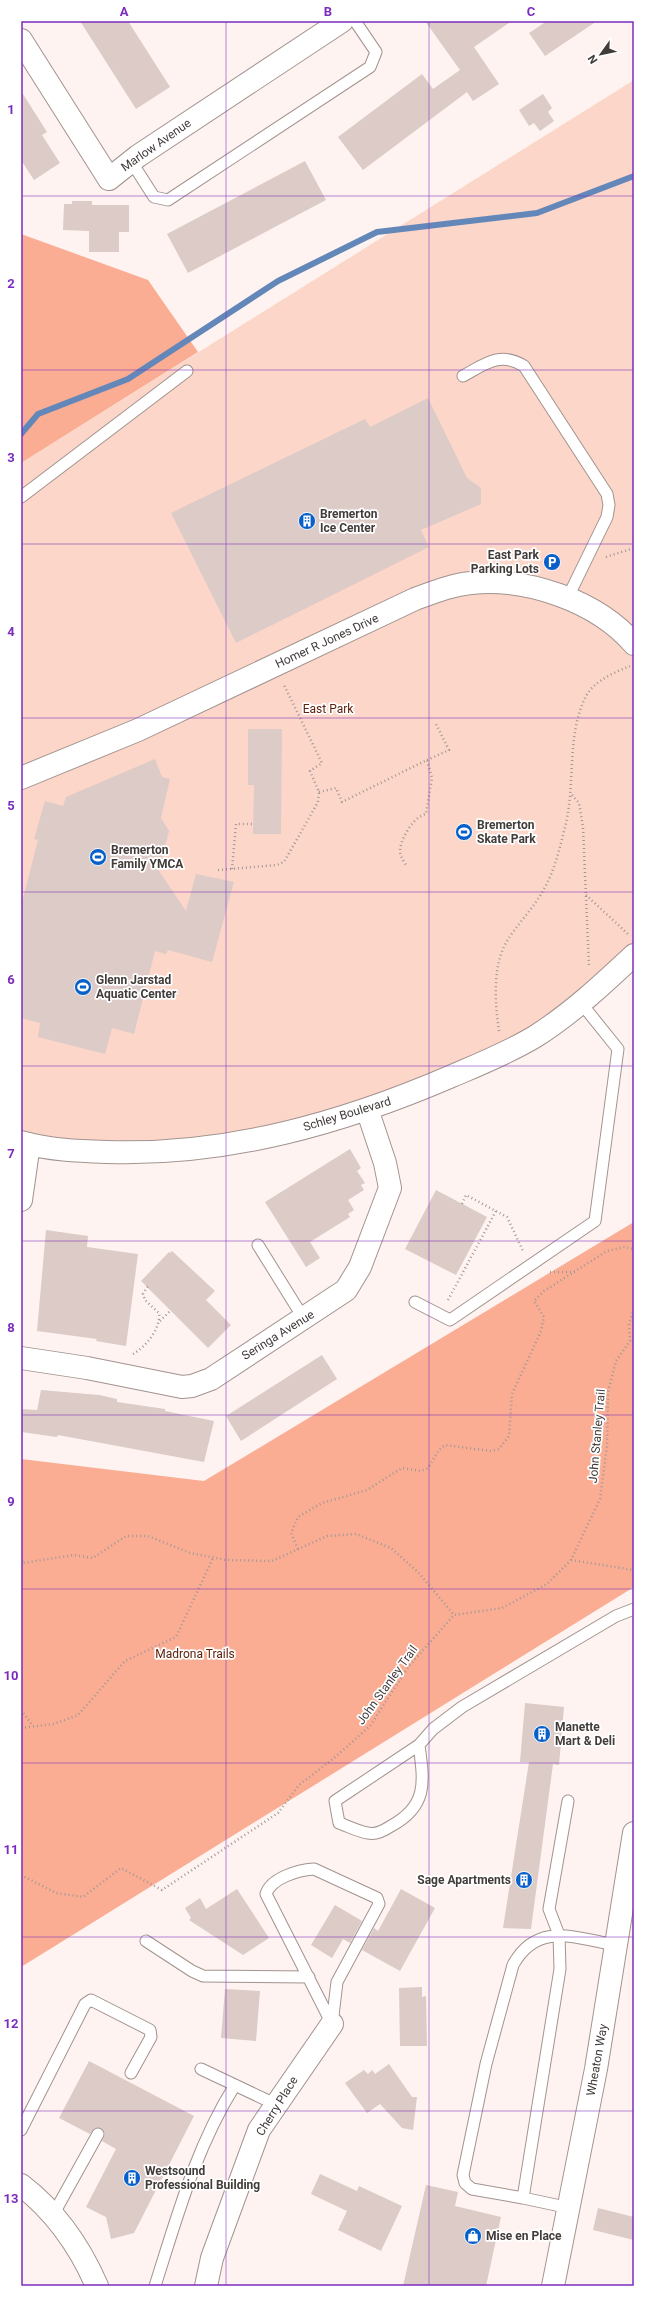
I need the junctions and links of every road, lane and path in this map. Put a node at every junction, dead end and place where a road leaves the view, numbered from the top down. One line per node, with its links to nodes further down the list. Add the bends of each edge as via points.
1 (342, 21): 4 (street, Marlow Avenue)
2 (355, 21): 4 (lane, via 376,52 370,68 168,200 154,197)
3 (21, 40): 4 (street, Marlow Avenue, via 109,180)
4 (131, 161)
5 (187, 371): 7 (lane)
6 (463, 376): 9 (lane, via 500,359 513,359 524,366 607,494 607,517)
7 (21, 497)
8 (634, 548): 9 (path)
9 (584, 564): 10 (lane)
10 (567, 599): 11 (street, Homer R Jones Drive, via 598,614); 13 (street, Homer R Jones Drive, via 528,587 496,582 448,587 416,599)
11 (634, 644)
12 (634, 664): 18 (path, via 603,680 587,694 576,728)
13 (274, 666): 16 (street, Homer R Jones Drive, via 138,730); 17 (path, via 321,760 322,763 310,771)
14 (435, 722): 15 (path, via 449,750)
15 (427, 760): 17 (path, via 342,802 336,788); 20 (path, via 432,778 426,814 413,823 402,843 400,851)
16 (21, 778)
17 (319, 792): 21 (path, via 316,807 284,862 277,865)
18 (572, 795): 23 (path, via 579,803 581,814); 27 (path, via 551,876 506,942 500,962 496,995)
19 (254, 824): 21 (path, via 236,824)
20 (406, 865)
21 (232, 869): 22 (path)
22 (218, 870)
23 (586, 895): 24 (path); 26 (path)
24 (625, 932)
25 (634, 955): 26 (street, Schley Boulevard)
26 (586, 999): 27 (street, Schley Boulevard, via 535,1036); 35 (lane, via 618,1049 595,1221)
27 (502, 1054): 28 (street, Schley Boulevard, via 410,1094)
28 (367, 1109): 29 (street, Schley Boulevard, via 243,1143 177,1151 85,1151); 42 (street, Seringa Avenue, via 385,1163 390,1188 360,1267 346,1290)
29 (25, 1143): 30 (street)
30 (21, 1200)
31 (462, 1204): 32 (path, via 466,1195)
32 (496, 1211): 35 (path, via 507,1217); 41 (path)
33 (258, 1245): 42 (lane)
34 (634, 1249): 36 (path, via 624,1247 607,1251)
35 (530, 1266): 36 (path, via 556,1273); 41 (lane, via 450,1320)
36 (575, 1272): 48 (path, via 544,1291 534,1301 544,1316 541,1331 512,1394 509,1436 499,1449 491,1451 446,1445 439,1450 428,1468 402,1468 367,1490 322,1503 298,1517 291,1533)
37 (148, 1286): 43 (path, via 143,1294 159,1314)
38 (415, 1302): 41 (lane)
39 (634, 1308): 44 (path, via 629,1324)
40 (171, 1310): 43 (path)
41 (440, 1315)
42 (304, 1319): 47 (street, Seringa Avenue, via 211,1379 192,1386 182,1387)
43 (160, 1321): 46 (path, via 139,1351)
44 (630, 1342): 45 (path); 51 (path, John Stanley Trail, via 616,1361 608,1392 607,1446 600,1499)
45 (634, 1342)
46 (129, 1357)
47 (21, 1358)
48 (298, 1549): 50 (path, via 272,1561); 55 (path, via 327,1536 356,1534 391,1548 418,1572)
49 (21, 1556): 52 (path)
50 (213, 1558): 52 (path, via 190,1553 148,1536 126,1536 93,1558 74,1555); 57 (path, via 176,1637 125,1661 78,1715 54,1724)
51 (571, 1560): 53 (path); 55 (path, John Stanley Trail, via 547,1584 502,1608)
52 (22, 1564)
53 (634, 1570)
54 (634, 1608): 59 (lane, via 616,1616 462,1707 433,1728)
55 (454, 1615): 62 (path, John Stanley Trail, via 409,1666 370,1726 299,1785 278,1813 162,1890 121,1868 83,1896 56,1893)
56 (21, 1710): 57 (path)
57 (34, 1726): 58 (path)
58 (21, 1728)
59 (419, 1745): 59 (lane, via 335,1801 339,1823 369,1834 383,1831 401,1821 416,1807 423,1780)
60 (568, 1801): 63 (lane, via 549,1909)
61 (634, 1833): 65 (street, Wheaton Way)
62 (21, 1875)
63 (559, 1935): 65 (lane); 75 (lane, via 560,1969); 75 (lane, via 540,1938 519,1954 513,1965 486,2064 463,2175 472,2189)
64 (146, 1941): 66 (lane, via 203,1976)
65 (616, 1945): 76 (street, Wheaton Way)
66 (309, 1977): 67 (lane); 67 (lane, via 266,1894 268,1888 289,1874 314,1869 377,1898 378,1904 337,1982)
67 (332, 2024): 71 (street, Cherry Place)
68 (201, 2069): 70 (lane)
69 (131, 2073): 72 (lane, via 151,2037 150,2030 91,2000 84,2004)
70 (235, 2085): 71 (lane); 79 (lane, via 223,2104 195,2164)
71 (275, 2104): 80 (street, Cherry Place, via 259,2130 212,2258)
72 (21, 2130)
73 (98, 2134): 77 (lane)
74 (21, 2185): 77 (street)
75 (523, 2198): 76 (lane)
76 (570, 2208): 81 (street, Wheaton Way)
77 (53, 2215): 78 (street, via 76,2244)
78 (97, 2286)
79 (155, 2286)
80 (206, 2286)
81 (553, 2286)

